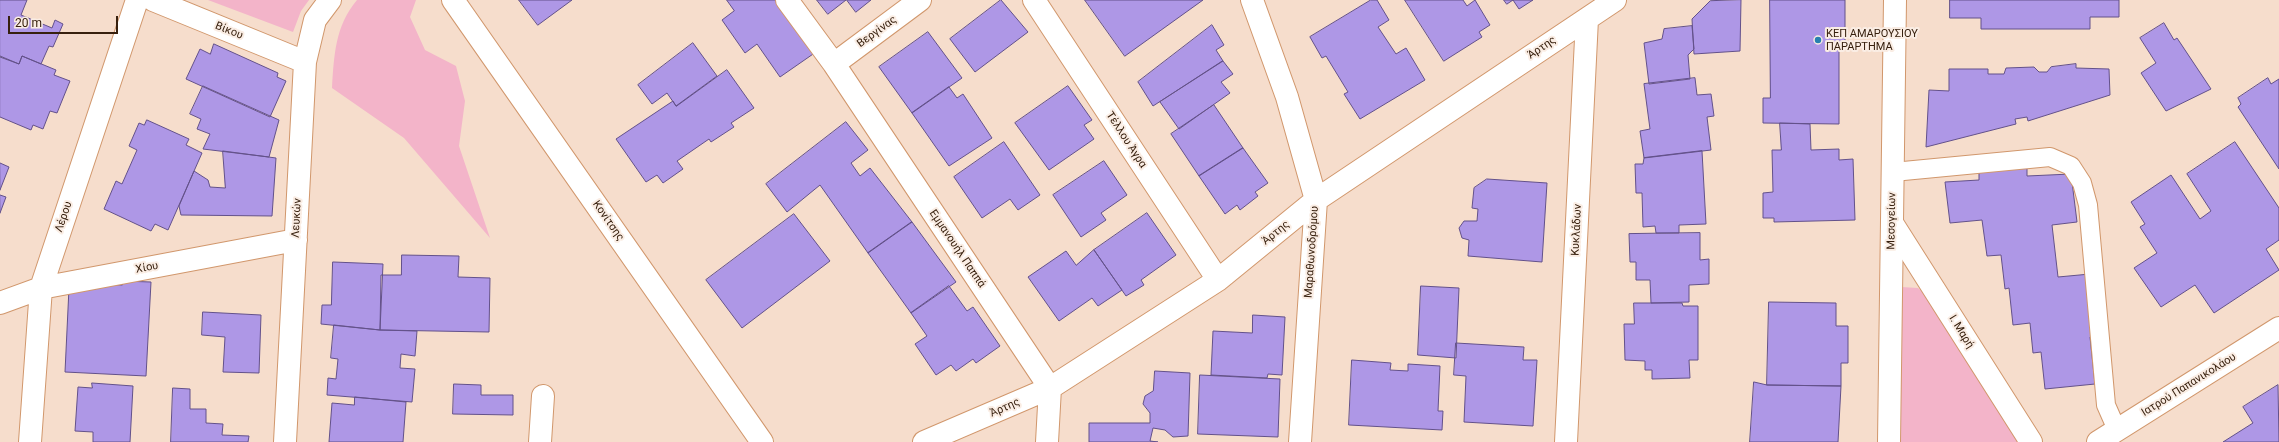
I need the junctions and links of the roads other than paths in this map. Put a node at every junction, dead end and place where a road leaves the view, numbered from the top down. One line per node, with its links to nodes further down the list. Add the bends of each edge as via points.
1 (137, 0): 19 (street, Λέρου)
2 (153, 0): 12 (street, Βίκου)
3 (330, 0): 12 (street, Λευκών, via 315,20)
4 (453, 0): 28 (street, Κονίτσης)
5 (787, 0): 13 (street, Εμμανουήλ Παππά)
6 (920, 0): 13 (street, Βεργίνας)
7 (1034, 0): 18 (street, Τέλλου Άγρα)
8 (1252, 0): 15 (street, Μαραθωνοδρόμου, via 1287,98)
9 (1615, 0): 11 (street, Άρτης)
10 (1895, 0): 14 (street, Μεσογείων)
11 (1587, 19): 15 (street, Άρτης); 32 (street, Κυκλάδων)
12 (305, 62): 17 (street, Λευκών)
13 (834, 64): 22 (street, Εμμανουήλ Παππά)
14 (1893, 172): 16 (street, Μεσογείων); 24 (lane, via 2050,157 2071,166 2082,183 2088,205 2106,405)
15 (1316, 200): 18 (street, Άρτης); 31 (street, Μαραθωνοδρόμου)
16 (1892, 223): 33 (street, Μεσογείων); 34 (street, Ι. Μαρή)
17 (296, 240): 19 (street, Χίου); 26 (street, Λευκών)
18 (1218, 280): 22 (street, Άρτης)
19 (41, 288): 20 (street, Χίου); 25 (street, Λέρου)
20 (0, 303)
21 (2279, 328): 24 (street, Ιατρού Παπανικολάου)
22 (1050, 388): 29 (street, Άρτης); 30 (street)
23 (543, 396): 27 (street)
24 (2117, 430): 35 (street, Ιατρού Παπανικολάου)
25 (30, 442)
26 (285, 442)
27 (540, 442)
28 (762, 442)
29 (924, 442)
30 (1047, 442)
31 (1300, 442)
32 (1566, 442)
33 (1889, 442)
34 (2031, 442)
35 (2098, 442)

